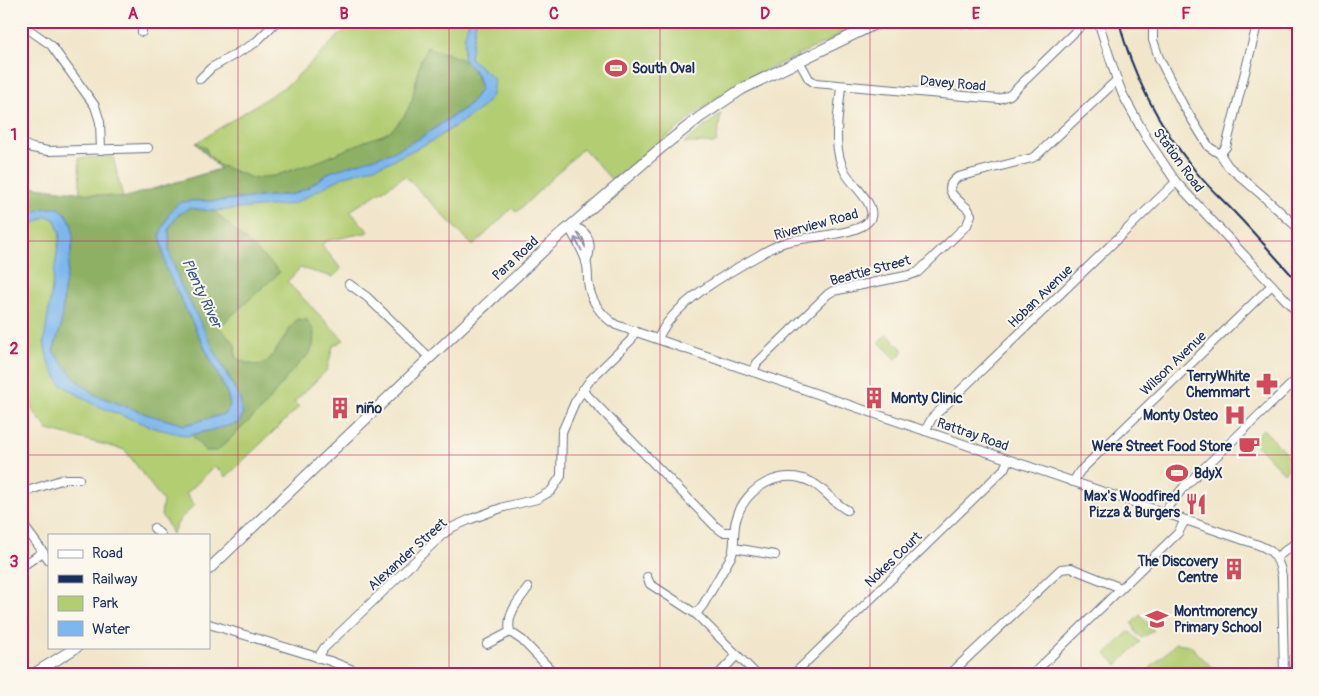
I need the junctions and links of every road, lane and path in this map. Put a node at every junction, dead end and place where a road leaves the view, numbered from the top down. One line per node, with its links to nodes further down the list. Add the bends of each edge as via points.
1 (142, 21): 9 (street)
2 (277, 21): 11 (street, via 255,43 211,68)
3 (881, 21): 10 (main road, Para Road)
4 (1086, 21): 13 (street, Davey Road, via 1004,99)
5 (1098, 21): 12 (street, Station Road)
6 (1153, 21): 17 (street, via 1153,40 1171,82 1209,147)
7 (1258, 21): 17 (street, via 1226,147)
8 (21, 24): 16 (street, via 51,45 95,106 100,122)
9 (142, 32)
10 (799, 61): 13 (street, Davey Road, via 811,81); 19 (main road, Para Road, via 742,89 705,113)
11 (200, 79)
12 (1117, 80): 18 (street, Station Road, via 1146,137); 27 (street, Beattie Street, via 1037,155 954,180 950,191 968,209 970,219 924,267 910,275 833,290 757,363)
13 (841, 86): 25 (street, Riverview Road, via 838,148 845,172 872,209 870,221 844,232 784,242 735,269 681,308 661,330)
14 (21, 143): 16 (street, via 48,151)
15 (148, 148): 16 (street)
16 (101, 150)
17 (1220, 154): 20 (street, via 1228,166)
18 (1176, 182): 22 (street, Station Road); 30 (street, Hoban Avenue, via 932,418)
19 (569, 227): 24 (street, Rattray Road, via 581,230 587,238 589,291 595,304 604,318); 26 (main road, Para Road)
20 (1298, 228)
21 (349, 284): 26 (street, via 367,297)
22 (1272, 285): 23 (street, Station Road); 33 (street, Wilson Avenue, via 1080,471)
23 (1298, 313)
24 (635, 331): 25 (street, Rattray Road); 29 (street, Alexander Street, via 631,340)
25 (658, 339): 27 (street, Rattray Road)
26 (429, 357): 49 (main road, Para Road)
27 (753, 372): 30 (street, Rattray Road)
28 (1298, 378): 36 (street, via 1183,488)
29 (582, 390): 40 (street, via 715,526 723,532); 59 (street, Alexander Street, via 564,425 561,476 551,491 537,499 470,519 442,535 324,648)
30 (925, 431): 31 (street, Rattray Road)
31 (1008, 460): 33 (street, Rattray Road); 67 (street, Nokes Court, via 1004,469)
32 (79, 479): 34 (street, via 64,479)
33 (1073, 482): 36 (street, Rattray Road)
34 (21, 493)
35 (847, 510): 40 (street, via 808,480 790,476 778,478 761,486 744,504 736,517)
36 (1166, 514): 37 (street, Rattray Road)
37 (1185, 520): 46 (street, Rattray Road, via 1265,548); 52 (street, via 1178,533)
38 (21, 522): 44 (street)
39 (154, 528): 41 (street)
40 (733, 532): 43 (street)
41 (160, 534)
42 (1298, 541): 46 (street)
43 (734, 548): 45 (street); 53 (street)
44 (43, 552): 47 (street); 48 (street)
45 (775, 555)
46 (1277, 557): 61 (street, via 1282,576)
47 (48, 559)
48 (21, 567)
49 (210, 569)
50 (647, 577): 53 (street, via 650,584)
51 (528, 588): 55 (street, via 510,617)
52 (1121, 588): 68 (street, via 1071,568 1061,569); 69 (street)
53 (696, 614): 58 (street)
54 (210, 624): 59 (street)
55 (510, 632): 56 (street); 64 (street)
56 (487, 644)
57 (74, 648): 62 (main road)
58 (737, 655): 65 (street); 66 (street)
59 (318, 658): 63 (street)
60 (1298, 669): 61 (street)
61 (1284, 673)
62 (32, 675)
63 (362, 675)
64 (556, 675)
65 (718, 675)
66 (757, 675)
67 (793, 675)
68 (949, 675)
69 (1032, 675)

